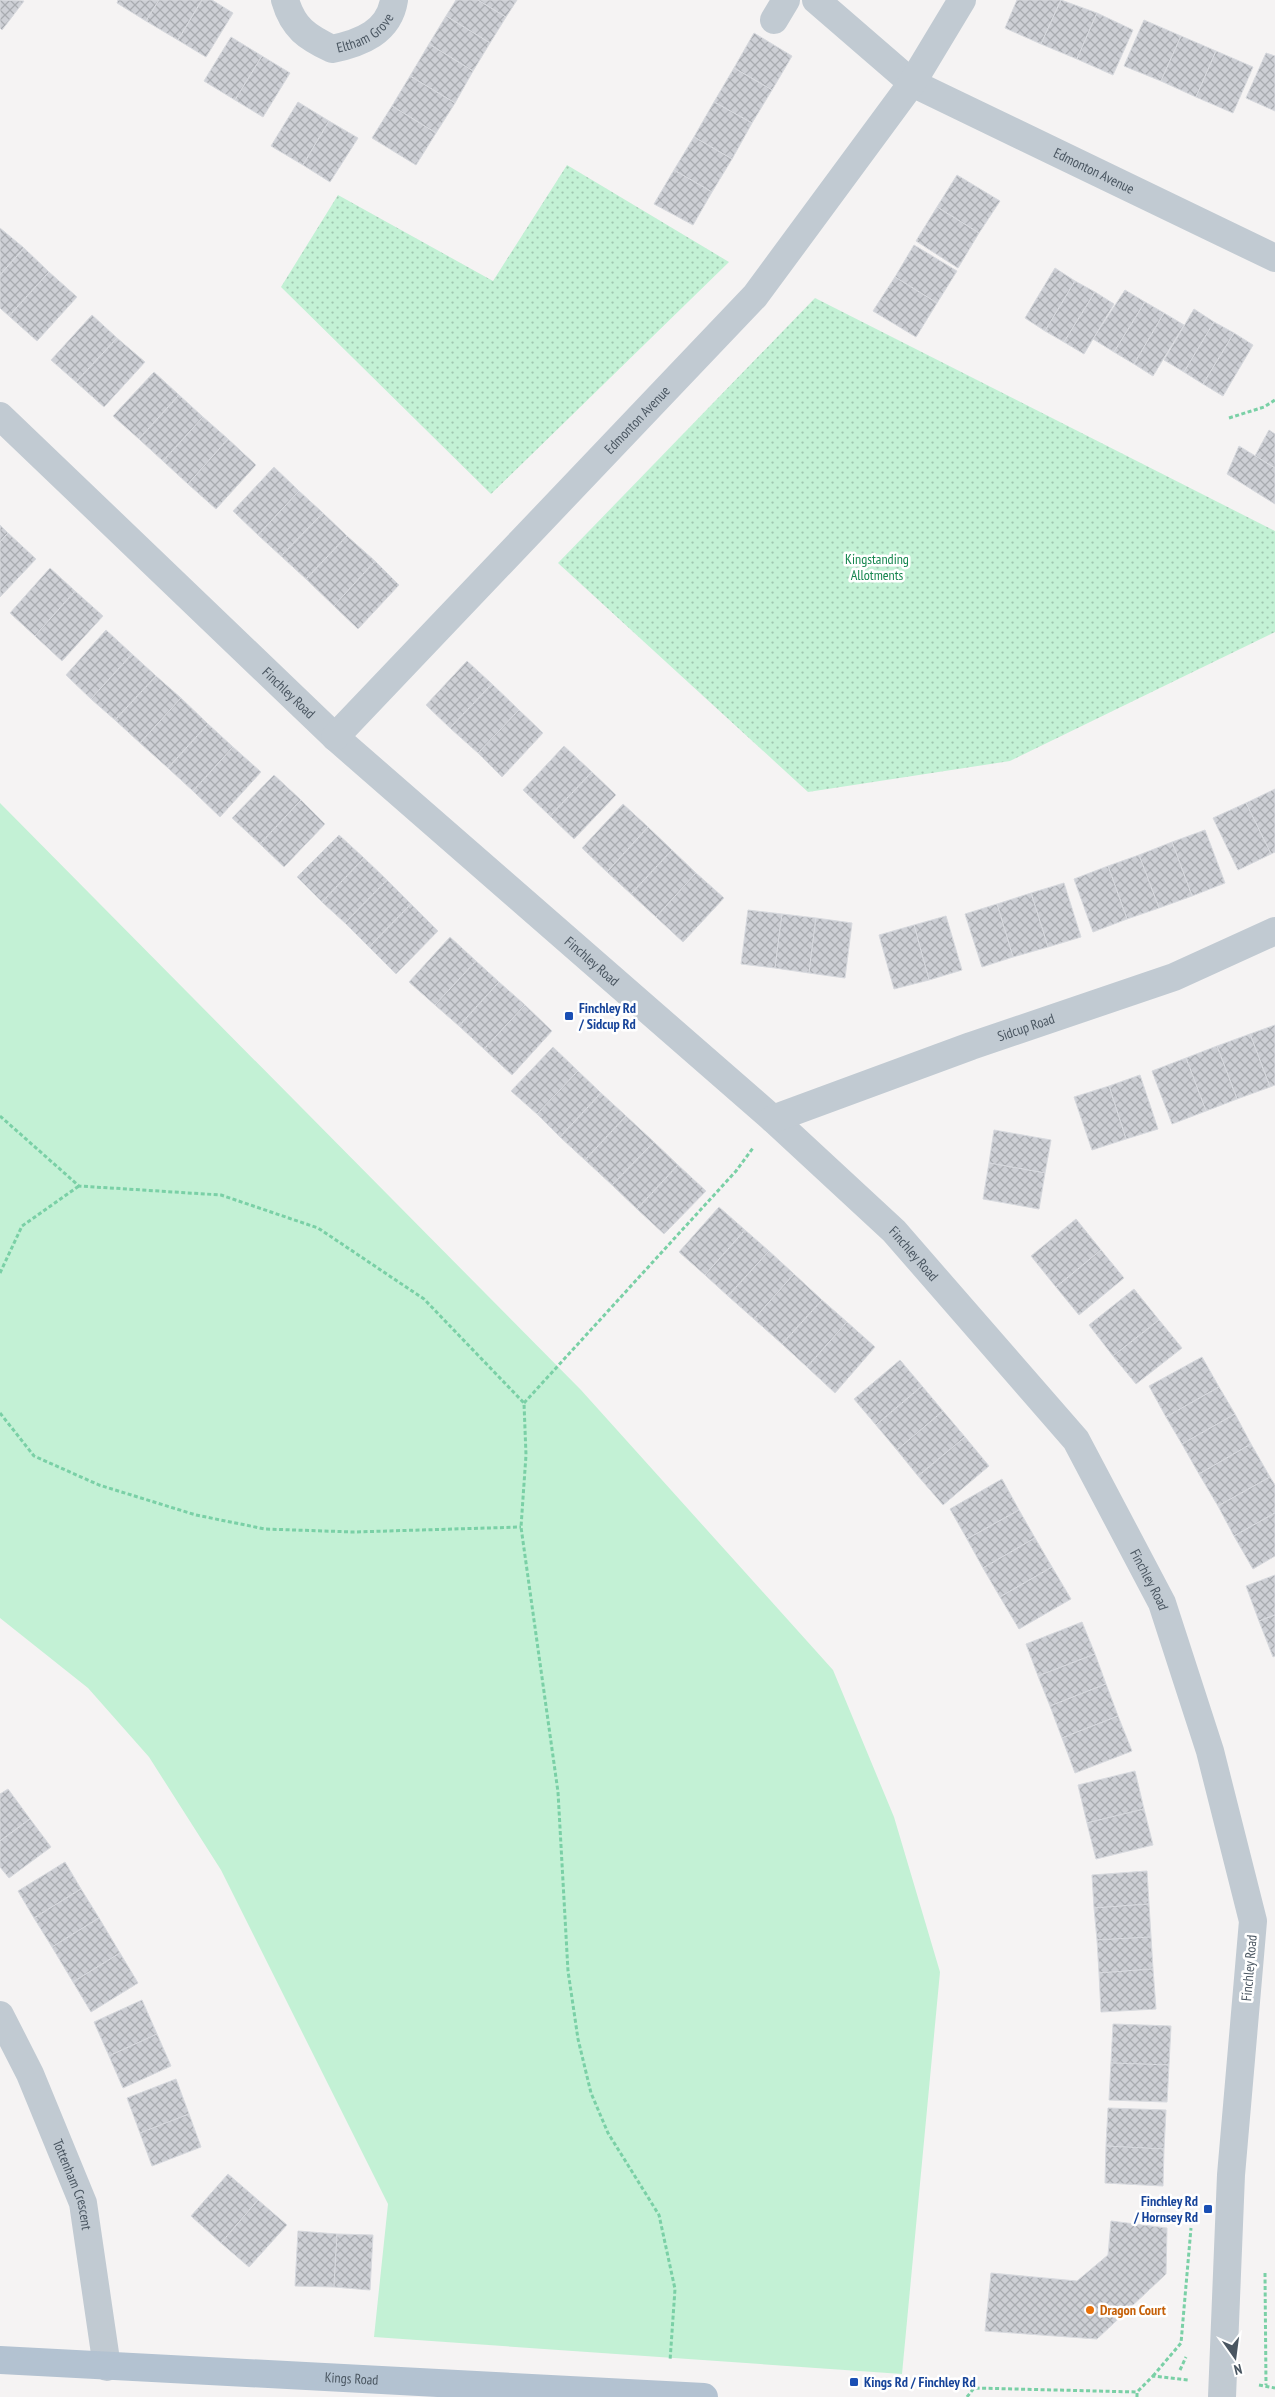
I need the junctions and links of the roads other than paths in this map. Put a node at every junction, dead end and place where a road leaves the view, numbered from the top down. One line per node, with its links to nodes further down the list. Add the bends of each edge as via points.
1 (285, 0): 2 (street, Eltham Grove, via 289,16 299,29 332,49 369,38 392,12)
2 (394, 0)
3 (816, 0): 5 (street, Edmonton Avenue)
4 (962, 0): 5 (street, Edmonton Avenue)
5 (912, 83): 6 (street, Edmonton Avenue); 8 (street, Edmonton Avenue, via 755,296)
6 (1275, 258)
7 (0, 416): 8 (street, Finchley Road)
8 (335, 737): 10 (street, Finchley Road)
9 (1275, 931): 10 (street, Sidcup Road, via 1174,978 971,1046)
10 (773, 1119): 11 (street, Finchley Road, via 894,1231 1076,1440 1162,1604)
11 (1264, 1922): 15 (street, Finchley Road, via 1231,2175)
12 (0, 2014): 14 (street, Tottenham Crescent, via 30,2074 83,2203)
13 (0, 2360): 14 (main road, Kings Road)
14 (107, 2366): 16 (main road, Kings Road)
15 (1222, 2390)
16 (704, 2397)

